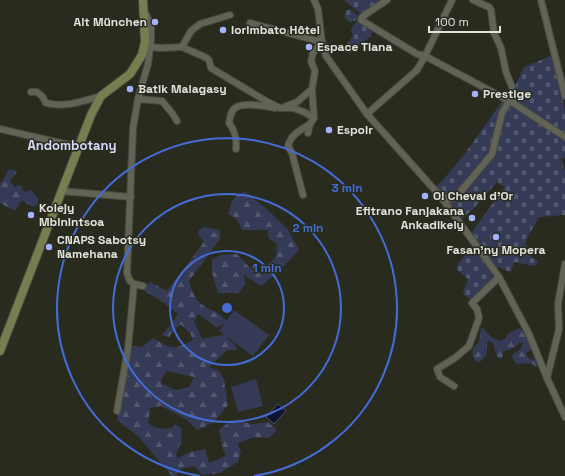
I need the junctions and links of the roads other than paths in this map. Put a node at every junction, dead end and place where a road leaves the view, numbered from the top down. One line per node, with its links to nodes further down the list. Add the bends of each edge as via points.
1 (143, 0): 7 (main road)
2 (314, 0): 10 (street, via 318,9)
3 (387, 0): 13 (street, via 361,20 417,54)
4 (452, 0): 13 (street)
5 (473, 0): 19 (street, via 491,10 494,33 512,88)
6 (541, 0): 17 (street)
7 (144, 9): 11 (street, via 151,26); 16 (main road, via 145,42 142,55 130,74)
8 (230, 15): 12 (street, via 200,24 191,31)
9 (250, 24): 10 (street)
10 (322, 42): 14 (street, via 313,53 311,61 315,71); 21 (street, via 326,56)
11 (150, 47): 12 (street); 18 (street)
12 (182, 47): 20 (street, via 207,58 211,68)
13 (425, 56): 19 (street); 21 (street, via 417,70)
14 (312, 89): 20 (street, via 297,102); 23 (street)
15 (31, 92): 16 (street, via 42,96 46,103 56,105)
16 (101, 96): 27 (main road)
17 (565, 96)
18 (138, 99): 22 (street, via 162,101); 31 (street, via 133,128)
19 (511, 102): 26 (street); 32 (street, via 502,112 492,154 456,196 450,199)
20 (280, 108): 23 (street, via 293,108 304,112); 28 (street, via 257,105 241,105 235,108 229,123 237,140)
21 (367, 114): 32 (street)
22 (177, 121)
23 (312, 121): 25 (street); 30 (street, via 295,134 288,146)
24 (0, 129): 27 (street)
25 (308, 133)
26 (565, 136)
27 (78, 147): 29 (main road)
28 (236, 149)
29 (61, 191): 31 (street); 37 (main road)
30 (303, 195)
31 (131, 197): 35 (street, via 127,273)
32 (441, 197): 34 (street)
33 (565, 264): 38 (street, via 558,304 560,329)
34 (499, 277): 38 (street, via 529,334); 39 (street, via 472,303 478,309 479,318 469,346 437,370 440,377)
35 (134, 284): 36 (street); 40 (street, via 128,349)
36 (143, 286)
37 (0, 351)
38 (547, 378): 41 (street)
39 (454, 386)
40 (116, 411)
41 (565, 417)

